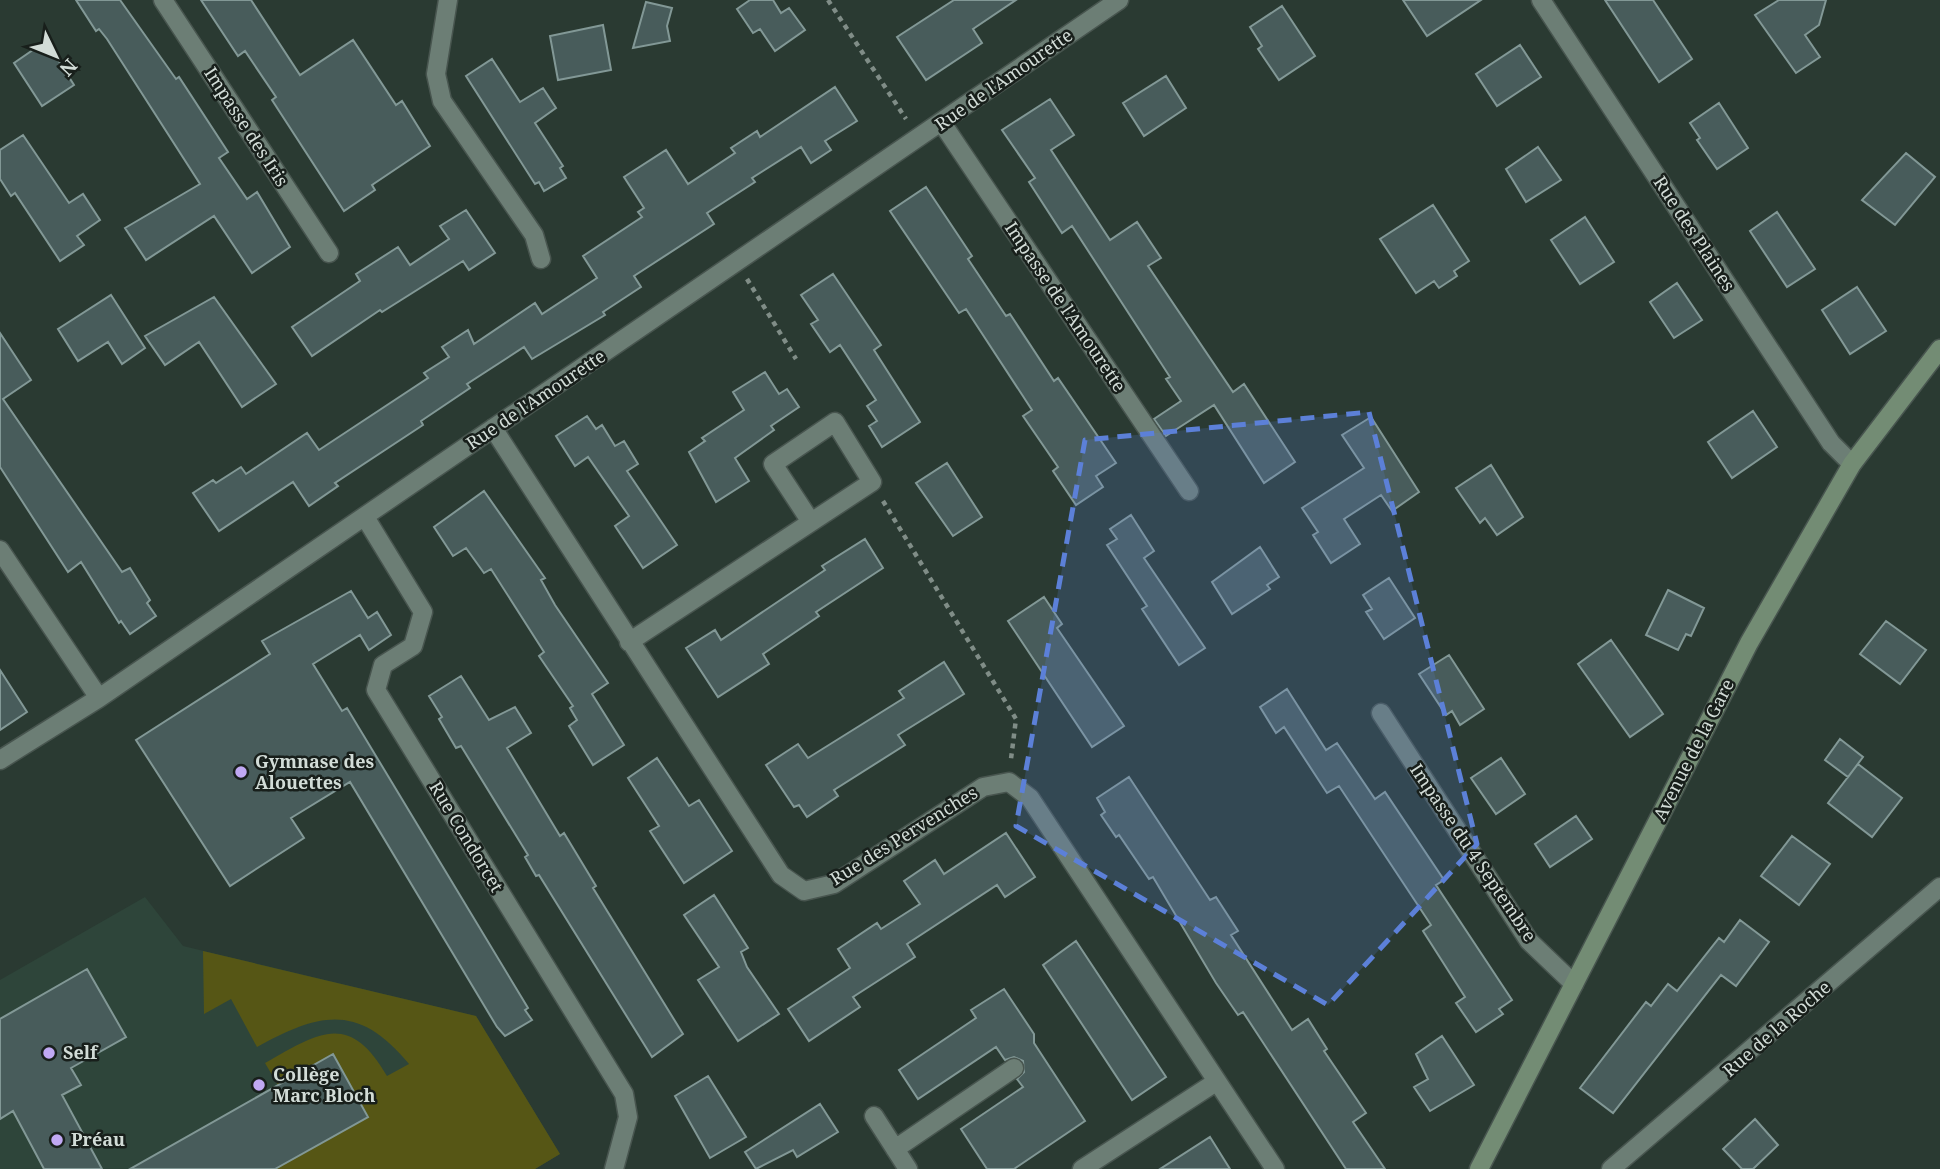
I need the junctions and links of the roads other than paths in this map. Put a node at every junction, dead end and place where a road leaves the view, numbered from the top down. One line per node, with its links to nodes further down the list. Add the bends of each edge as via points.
1 (163, 0): 6 (street, Impasse des Iris)
2 (448, 0): 7 (street, via 436,74 442,100 534,235)
3 (1119, 0): 5 (street, Rue de l'Amourette)
4 (1541, 0): 10 (street, Rue des Plaines, via 1831,443)
5 (942, 123): 9 (street, Rue de l'Amourette); 11 (street, Impasse de l'Amourette)
6 (329, 253)
7 (541, 259)
8 (1940, 349): 10 (street, Avenue de la Gare)
9 (493, 428): 12 (street, Rue de l'Amourette); 15 (street, Rue des Pervenches)
10 (1852, 464): 20 (street, Avenue de la Gare, via 1749,643)
11 (1189, 491)
12 (366, 517): 16 (street, Rue de l'Amourette); 25 (street, Rue Condorcet, via 423,612 414,646 383,666 376,690 624,1094 628,1117)
13 (811, 522): 13 (street, via 773,464 835,422 872,482); 15 (street)
14 (0, 550): 16 (street)
15 (629, 642): 22 (street, Rue des Pervenches, via 781,875 804,891 834,884 982,787 1009,782 1030,798)
16 (99, 698): 18 (street, Rue de l'Amourette)
17 (1381, 713): 20 (street, Impasse du 4 Septembre, via 1529,942)
18 (0, 760)
19 (1940, 887): 30 (street, Rue de la Roche)
20 (1574, 984): 29 (street, Avenue de la Gare)
21 (1014, 1068): 24 (street)
22 (1216, 1082): 27 (street); 28 (street)
23 (874, 1116): 24 (street)
24 (895, 1149): 26 (street)
25 (614, 1169)
26 (908, 1169)
27 (1082, 1169)
28 (1275, 1169)
29 (1479, 1169)
30 (1612, 1169)

